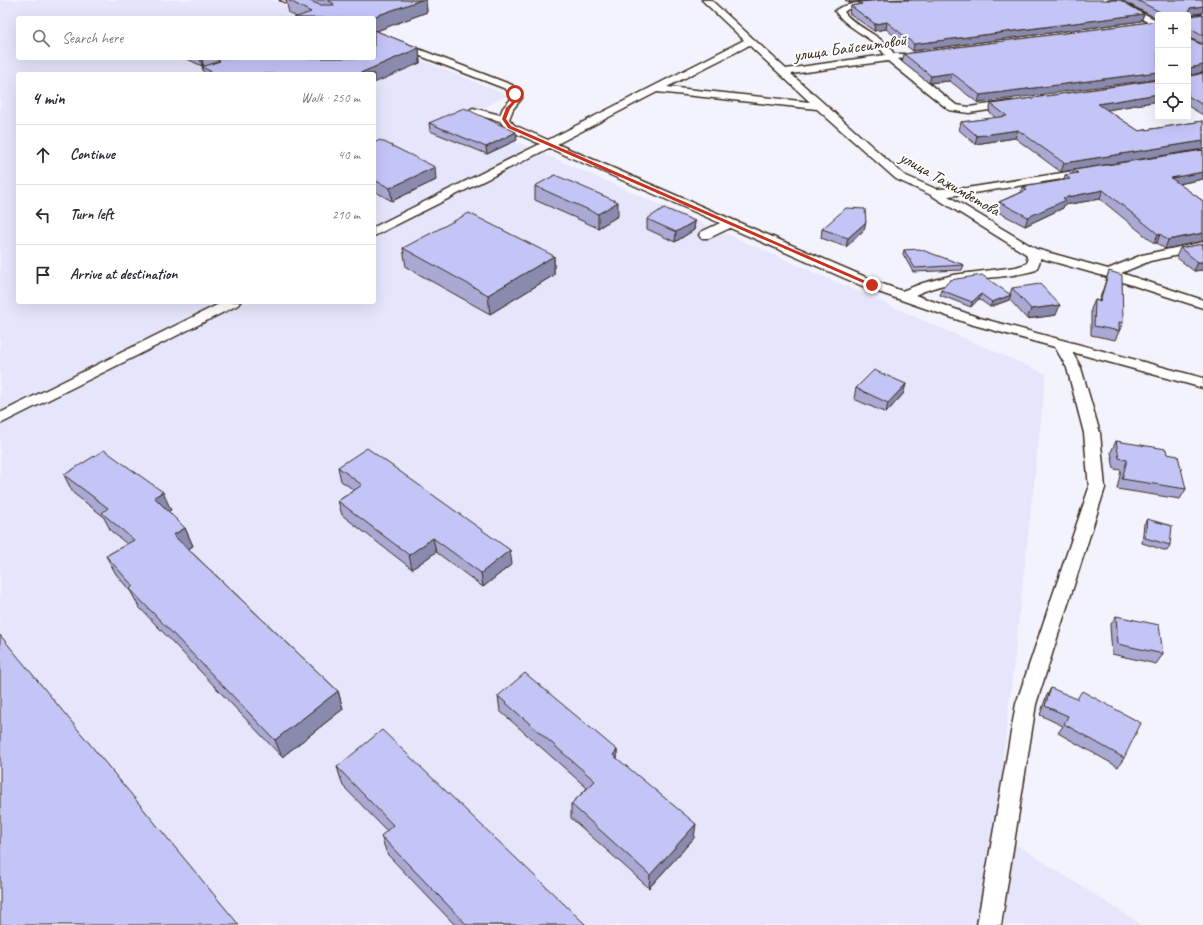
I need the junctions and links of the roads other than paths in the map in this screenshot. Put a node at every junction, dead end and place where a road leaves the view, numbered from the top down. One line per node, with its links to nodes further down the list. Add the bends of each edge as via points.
1 (284, 0): 5 (street)
2 (706, 0): 12 (street, улица Тажимбетова)
3 (907, 0): 14 (street, via 846,7 839,11 870,36 891,55)
4 (1112, 0): 8 (street)
5 (297, 5): 6 (street); 7 (street)
6 (286, 11)
7 (326, 16)
8 (1155, 23)
9 (1155, 24): 10 (street)
10 (1140, 25)
11 (376, 36): 20 (street, via 509,87 517,98 508,108)
12 (750, 40): 15 (street, улица Тажимбетова); 16 (street)
13 (914, 54): 14 (street, улица Байсеитовой)
14 (891, 58): 15 (street, улица Байсеитовой); 17 (street, via 953,108 970,110)
15 (783, 72): 18 (street, улица Тажимбетова)
16 (655, 88): 18 (street); 21 (street)
17 (1023, 102)
18 (820, 106): 23 (street, улица Тажимбетова, via 900,177)
19 (473, 111): 20 (street)
20 (504, 119): 21 (street, via 510,127)
21 (547, 143): 24 (street); 25 (street)
22 (1101, 170): 23 (street, via 967,191)
23 (935, 193): 28 (street, улица Тажимбетова)
24 (730, 223): 26 (street); 30 (street)
25 (376, 231)
26 (705, 235)
27 (1203, 246): 29 (street, via 1146,258)
28 (1032, 252): 29 (street, улица Тажимбетова); 30 (street, via 1034,261 1031,267 1020,272 972,276 920,288)
29 (1109, 273): 32 (street, улица Тажимбетова)
30 (903, 296): 33 (street, via 975,321)
31 (229, 304): 35 (street)
32 (1203, 304)
33 (1060, 344): 34 (street); 36 (street, via 1074,368 1092,433 1097,488 1026,704)
34 (1203, 383)
35 (0, 420)
36 (989, 925)

